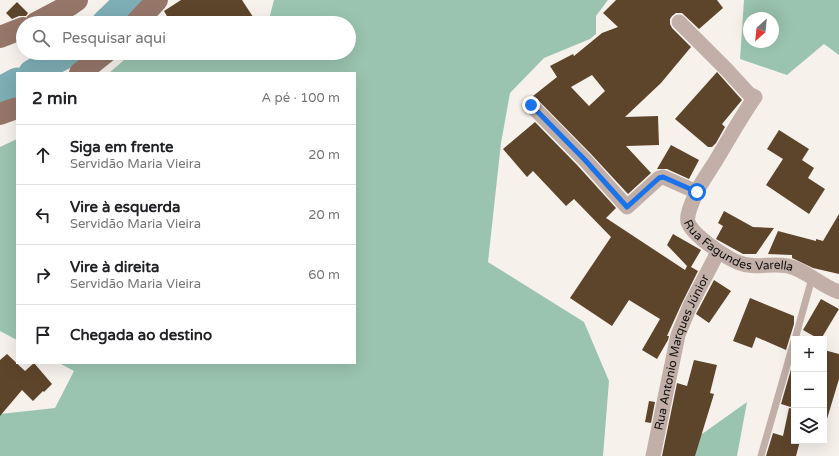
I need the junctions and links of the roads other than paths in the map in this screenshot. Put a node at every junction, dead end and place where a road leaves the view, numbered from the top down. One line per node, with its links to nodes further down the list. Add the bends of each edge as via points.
1 (77, 0): 3 (main road)
2 (157, 0): 4 (main road)
3 (49, 16)
4 (142, 16)
5 (679, 22): 13 (street, Rua Fagundes Varella, via 749,94 755,97)
6 (16, 31): 7 (main road)
7 (0, 37)
8 (97, 60): 9 (main road)
9 (81, 72)
10 (531, 105): 13 (street, via 627,207 663,177)
11 (16, 108): 12 (main road)
12 (0, 114)
13 (697, 192): 14 (street, Rua Fagundes Varella, via 690,210 689,224)
14 (718, 252): 15 (street, Rua Fagundes Varella, via 747,265 788,266); 19 (street, Rua Antonio Marques Júnior, via 678,335)
15 (812, 278): 16 (street, Rua Fagundes Varella); 17 (lane)
16 (839, 292)
17 (795, 336)
18 (791, 351): 20 (lane)
19 (653, 456)
20 (761, 456)

